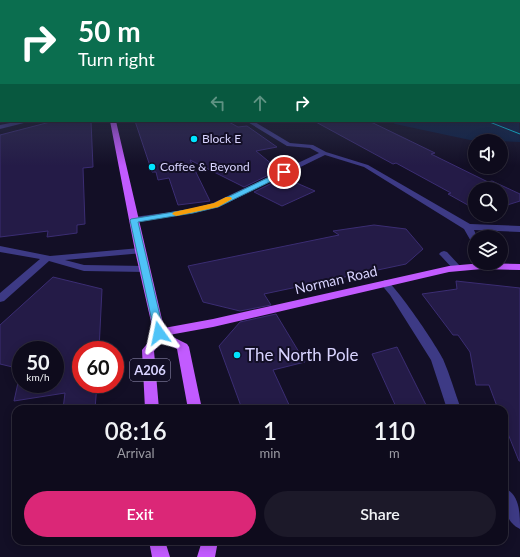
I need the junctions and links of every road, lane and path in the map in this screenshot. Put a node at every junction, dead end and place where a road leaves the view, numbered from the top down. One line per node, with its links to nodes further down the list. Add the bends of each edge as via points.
1 (24, 122): 4 (street)
2 (113, 122): 6 (main road)
3 (251, 122): 5 (street, via 289,145 311,146)
4 (0, 127)
5 (324, 153): 6 (street, via 216,205); 7 (street, via 366,166)
6 (134, 220): 11 (main road)
7 (468, 227): 8 (street); 9 (street)
8 (520, 229)
9 (470, 230)
10 (0, 249): 13 (street)
11 (140, 251): 13 (street); 18 (main road)
12 (444, 254): 17 (street)
13 (47, 258): 18 (street, via 68,265 98,269); 20 (street)
14 (508, 266): 16 (main road, Norman Road)
15 (468, 267): 17 (main road, Norman Road)
16 (520, 267)
17 (457, 268): 19 (main road, Norman Road)
18 (145, 269): 21 (main road)
19 (385, 283): 21 (main road, Norman Road); 24 (street, via 437,359)
20 (0, 299)
21 (160, 334): 22 (main road, A206, via 148,350); 23 (main road, A206, via 183,347)
22 (152, 405)
23 (194, 405)
24 (453, 405)
25 (508, 502): 26 (street)
26 (520, 521)
27 (158, 545): 29 (main road)
28 (209, 545): 30 (main road)
29 (161, 557)
30 (206, 557)

